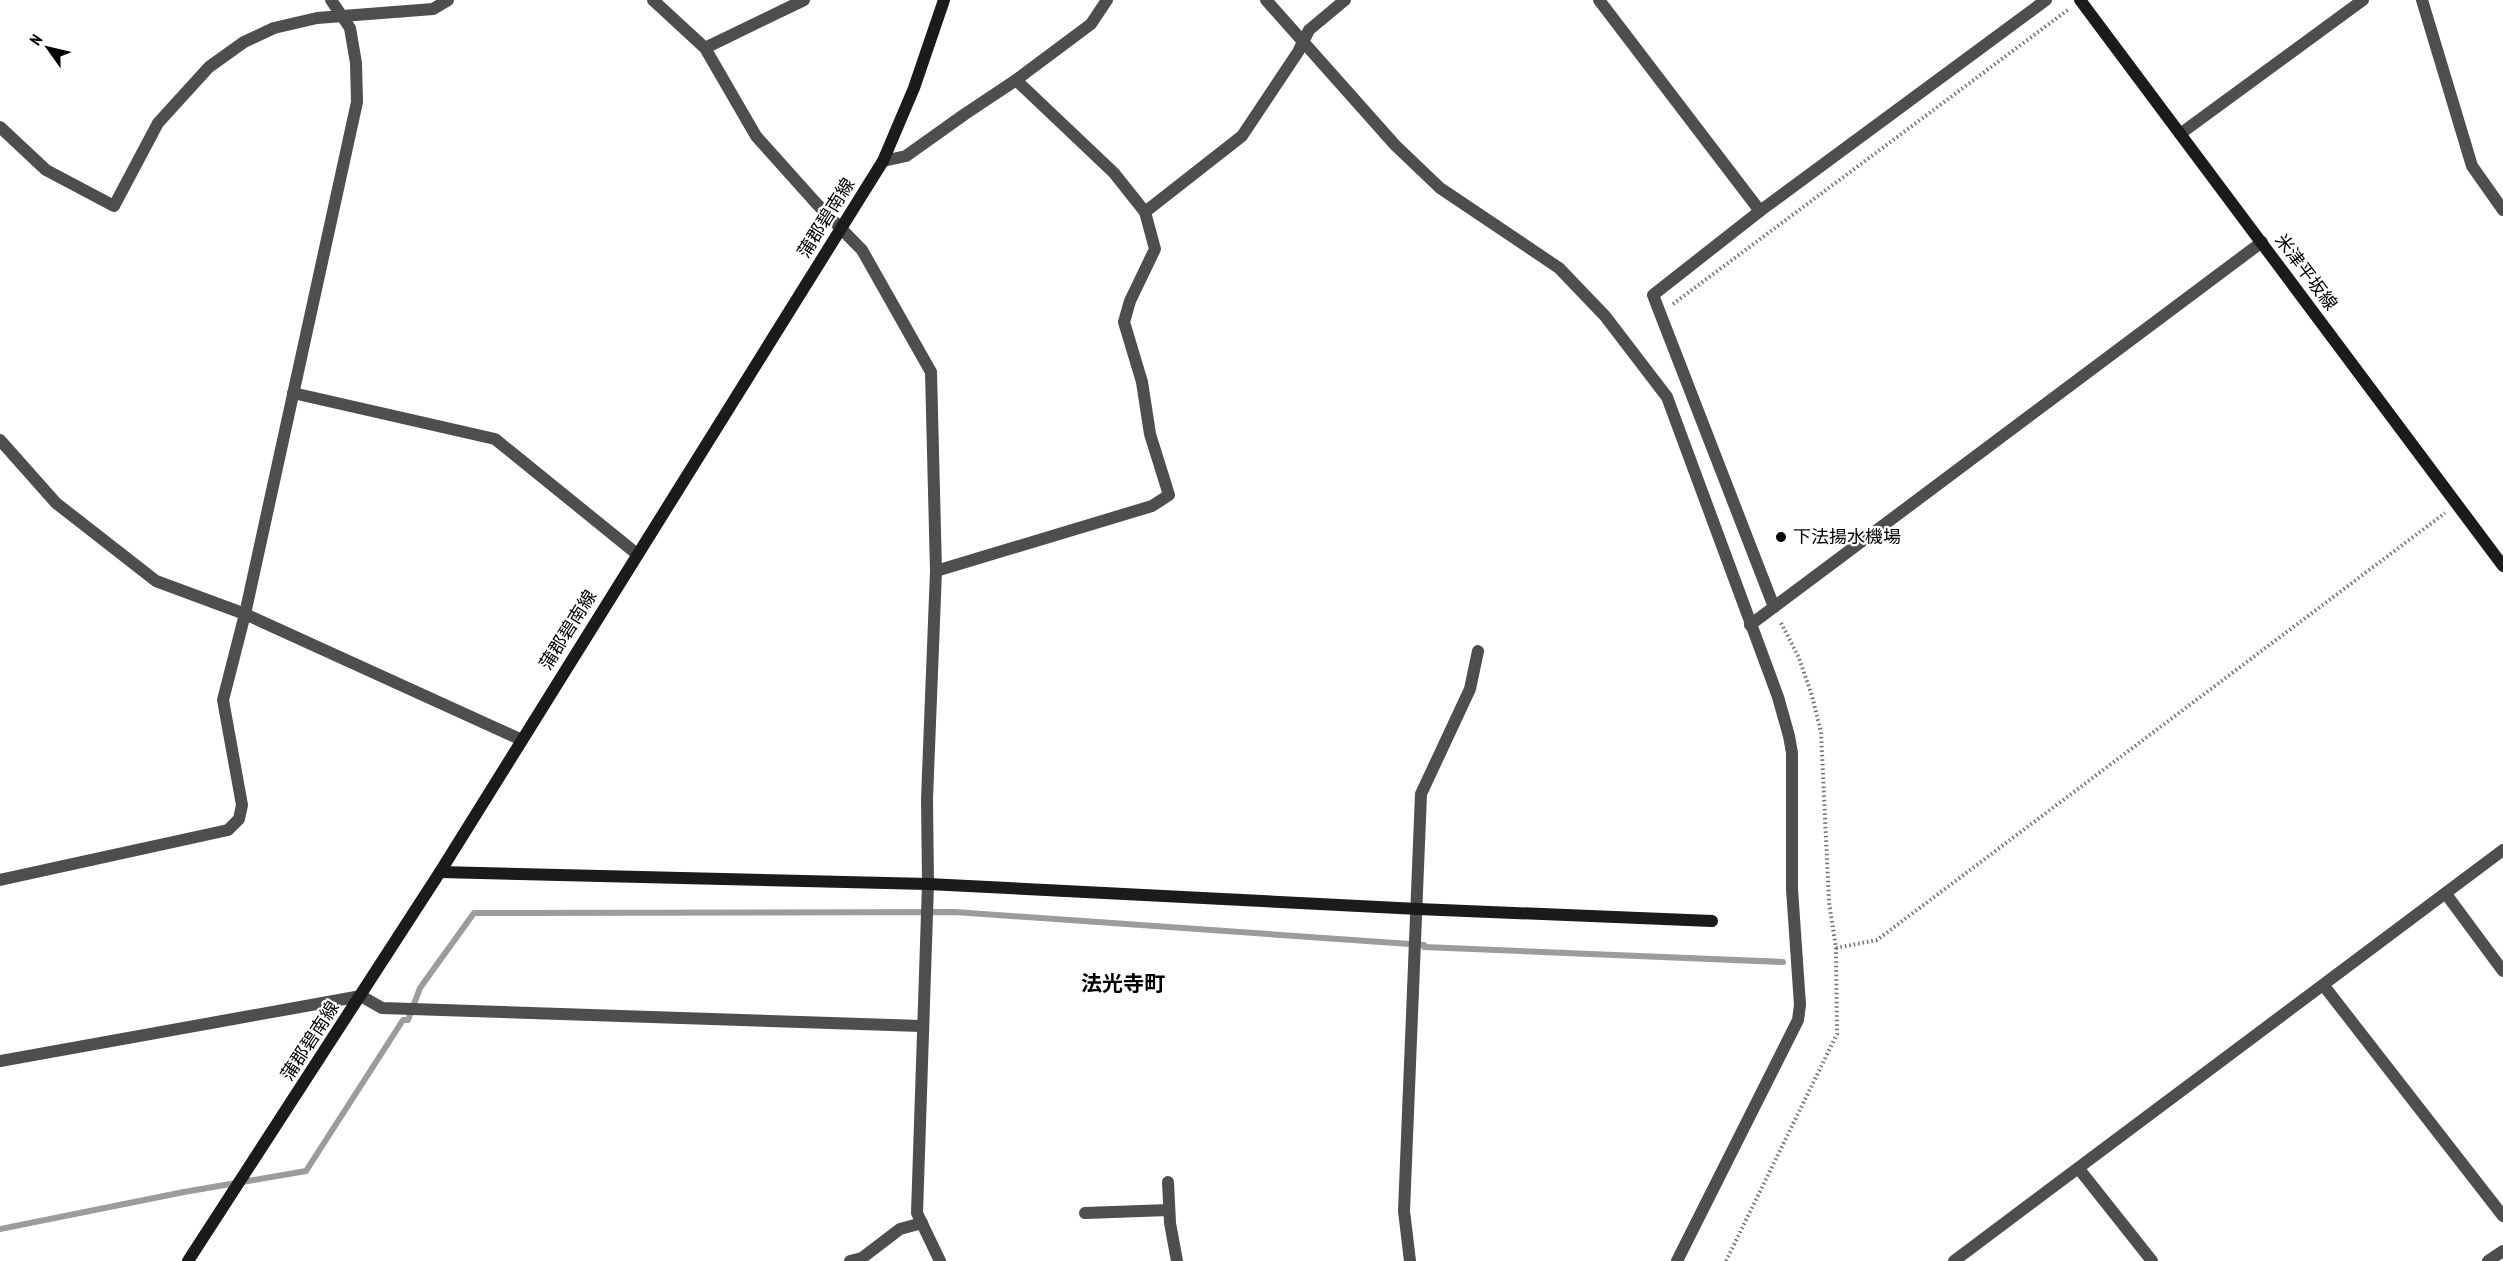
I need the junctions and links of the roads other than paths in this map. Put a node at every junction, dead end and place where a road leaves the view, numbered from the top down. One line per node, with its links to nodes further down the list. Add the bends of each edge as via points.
1 (331, 0): 14 (street)
2 (448, 0): 14 (street, via 433,9)
3 (653, 0): 16 (street)
4 (804, 0): 16 (street)
5 (944, 0): 20 (main road, 蒲郡碧南線, via 914,88)
6 (1107, 0): 17 (street, via 1091,24)
7 (1266, 0): 15 (street)
8 (1345, 0): 15 (street, via 1309,30)
9 (1599, 0): 22 (street)
10 (2046, 0): 22 (street)
11 (2081, 0): 19 (main road, 米津平坂線)
12 (2363, 0): 19 (street)
13 (2422, 0): 21 (street, via 2472,166)
14 (344, 18): 18 (street, via 317,18 274,28 244,42 209,67 158,123 114,206 46,170); 26 (street, via 350,28 356,63 357,102)
15 (1304, 41): 23 (street, via 1242,136); 33 (street, via 1395,145 1440,188 1559,268 1605,316 1667,397)
16 (705, 48): 24 (street, via 756,136)
17 (1016, 80): 20 (street, via 906,156); 23 (street, via 1114,173)
18 (2, 134)
19 (2180, 134): 25 (main road, 米津平坂線)
20 (883, 161): 24 (main road, 蒲郡碧南線)
21 (2503, 210)
22 (1760, 211): 31 (street, via 1653,295)
23 (1145, 212): 30 (street, via 1155,249 1124,322 1142,382 1150,434 1169,495 1152,506)
24 (841, 227): 28 (main road, 蒲郡碧南線); 30 (street, via 862,250 931,372)
25 (2262, 243): 29 (main road, 米津平坂線); 31 (street)
26 (293, 393): 28 (street, via 495,439); 32 (street)
27 (0, 440): 32 (street, via 56,502 156,581)
28 (637, 554): 35 (main road, 蒲郡碧南線)
29 (2503, 566)
30 (936, 571): 39 (street, via 927,799)
31 (1774, 608): 33 (street)
32 (245, 614): 35 (street); 38 (street, via 223,700 242,805 239,819 228,830)
33 (1750, 625): 55 (street, via 1778,697 1792,753 1792,889 1800,1005 1790,1039)
34 (1478, 651): 41 (street, via 1470,688 1420,794)
35 (522, 740): 37 (main road, 蒲郡碧南線)
36 (2503, 850): 40 (street)
37 (440, 872): 39 (main road); 45 (main road, 蒲郡碧南線)
38 (0, 880)
39 (928, 884): 41 (main road); 46 (street)
40 (2446, 894): 43 (street); 44 (street)
41 (1418, 909): 42 (main road); 60 (street, via 1404,1211)
42 (1712, 921)
43 (2503, 971)
44 (2324, 986): 48 (street); 52 (street)
45 (361, 996): 46 (street, via 382,1008); 47 (street); 56 (main road, 蒲郡碧南線)
46 (921, 1026): 53 (street, via 917,1213)
47 (0, 1061)
48 (2079, 1169): 61 (street); 62 (street)
49 (1168, 1182): 50 (street)
50 (1169, 1210): 51 (street); 59 (street)
51 (1085, 1213)
52 (2503, 1216)
53 (922, 1223): 57 (street, via 900,1229 862,1258); 58 (street)
54 (2503, 1251): 63 (street)
55 (1682, 1259)
56 (188, 1261)
57 (850, 1261)
58 (940, 1261)
59 (1177, 1261)
60 (1410, 1261)
61 (1954, 1261)
62 (2152, 1261)
63 (2488, 1261)

